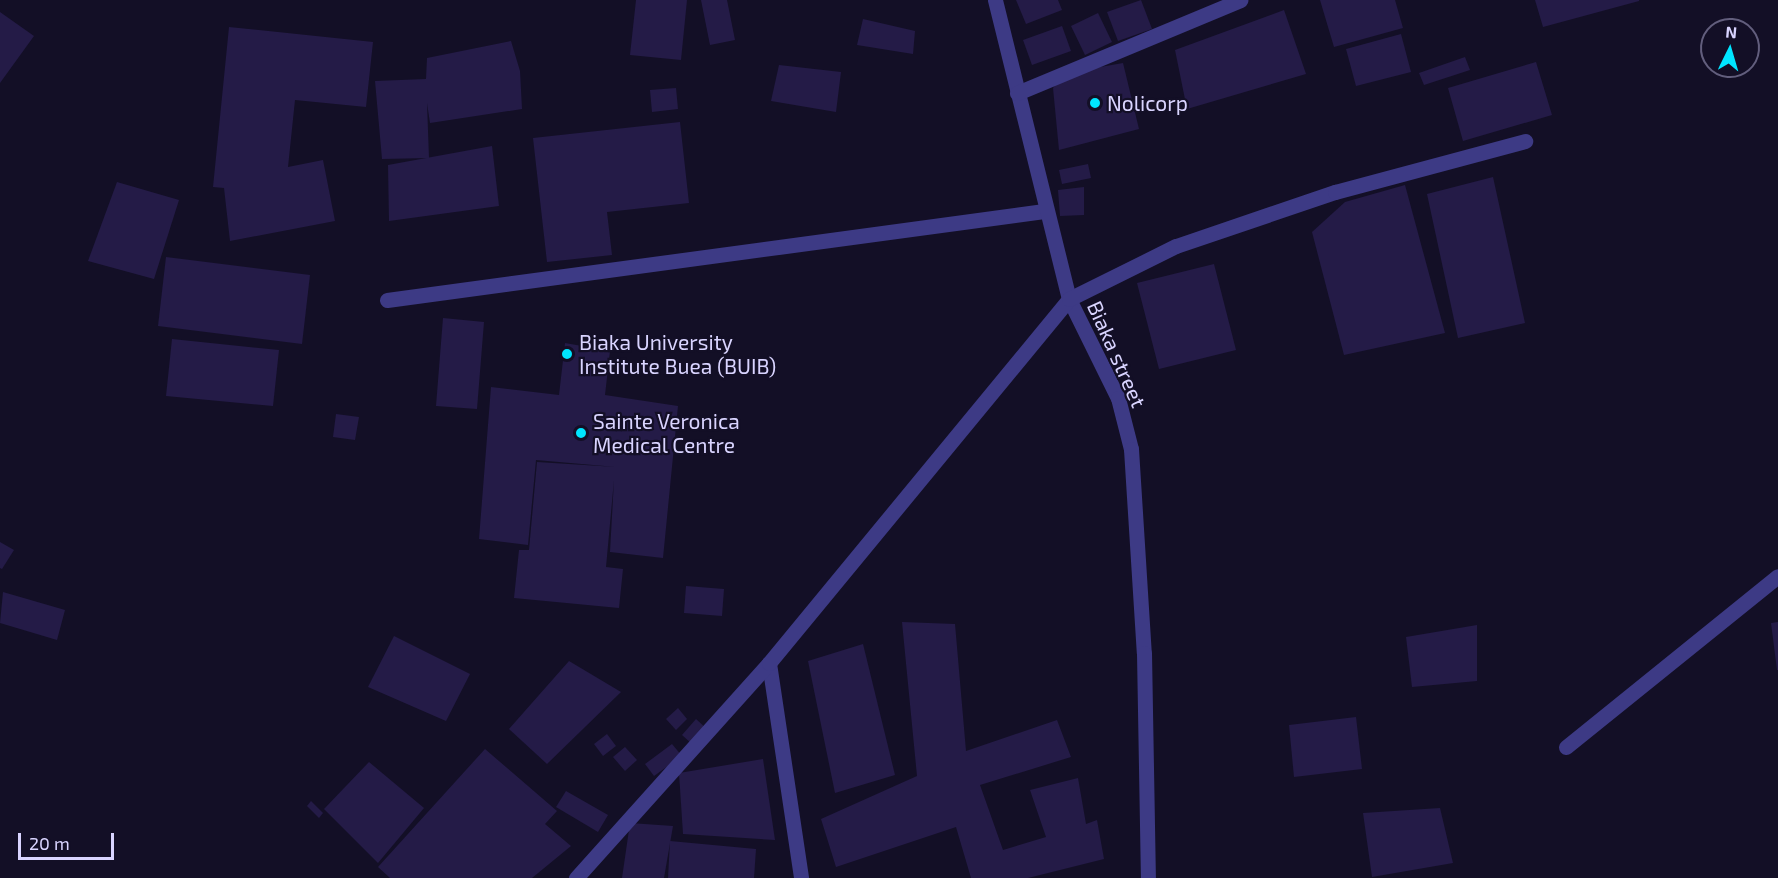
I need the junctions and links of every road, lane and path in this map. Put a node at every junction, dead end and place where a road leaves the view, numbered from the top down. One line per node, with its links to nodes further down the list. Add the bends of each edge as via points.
1 (995, 0): 3 (street, Biaka street)
2 (1240, 0): 3 (street)
3 (1017, 93): 5 (street, Biaka street)
4 (1525, 141): 6 (street, via 1335,192 1186,242)
5 (1044, 210): 6 (street, Biaka street); 7 (street)
6 (1070, 299): 9 (street); 13 (street, Biaka street, via 1118,398 1131,449 1144,653)
7 (387, 300)
8 (1778, 576): 10 (street)
9 (769, 663): 11 (street); 12 (street)
10 (1566, 747)
11 (576, 878)
12 (801, 878)
13 (1148, 878)

